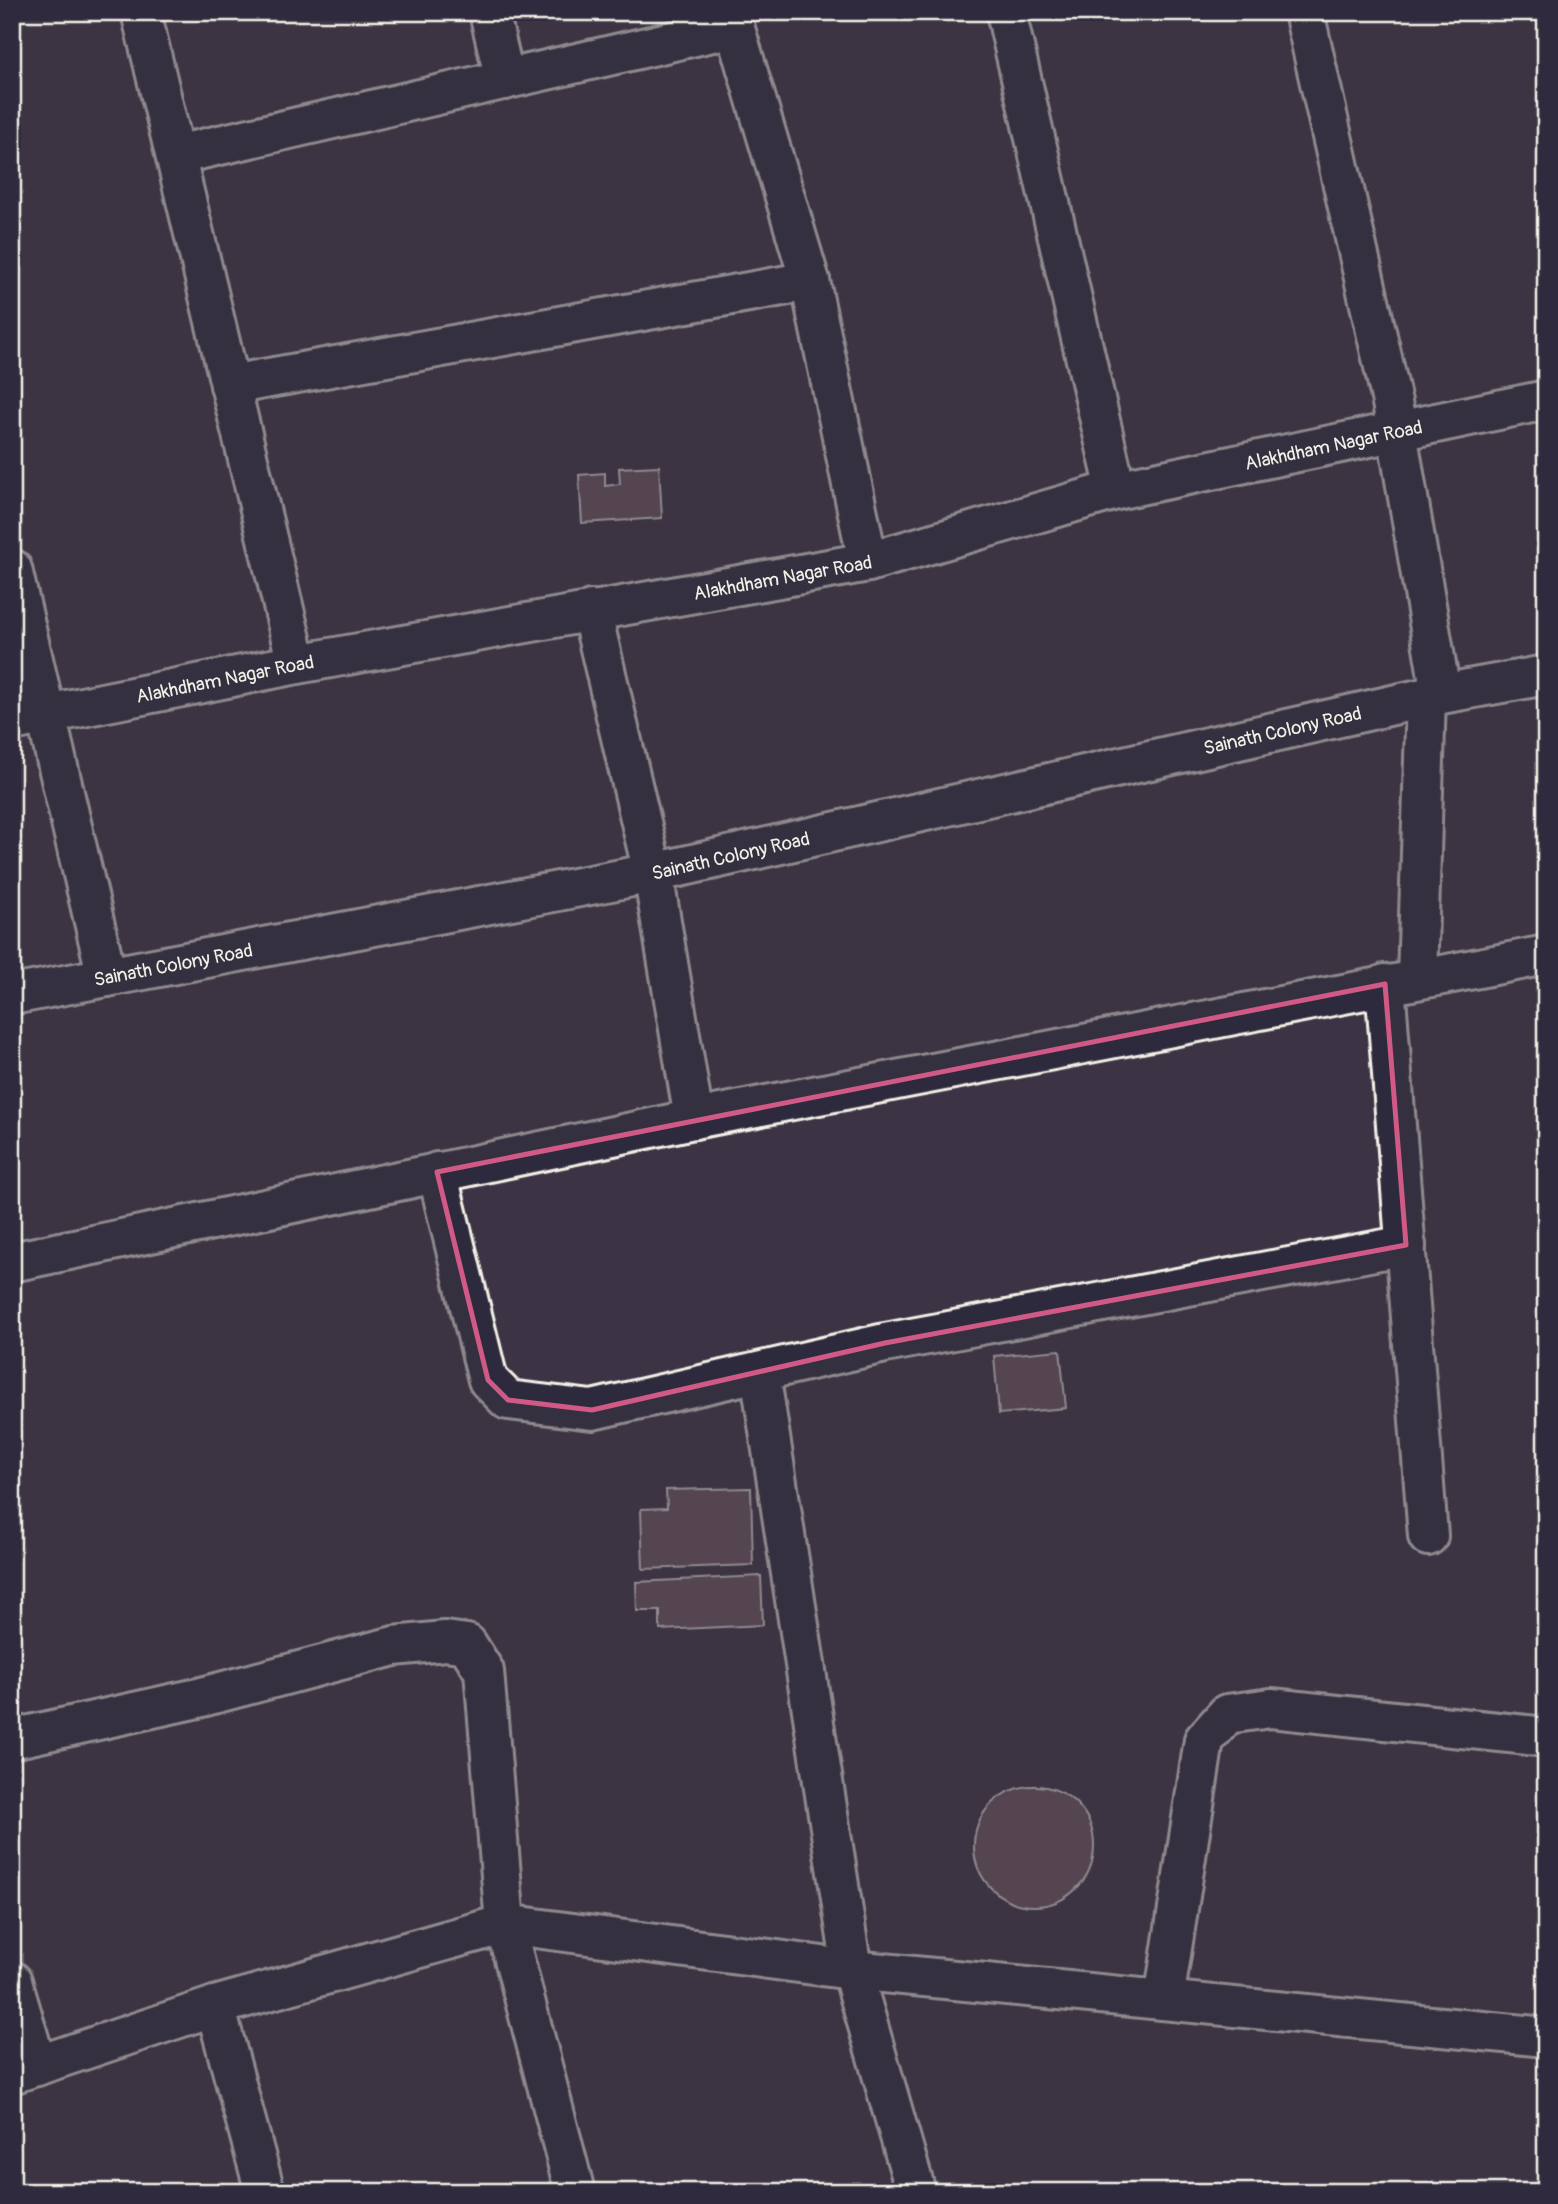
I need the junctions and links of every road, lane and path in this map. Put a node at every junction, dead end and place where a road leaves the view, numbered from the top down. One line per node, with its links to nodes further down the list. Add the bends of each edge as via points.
1 (141, 12): 7 (street)
2 (489, 12): 6 (street)
3 (1006, 12): 12 (street)
4 (1304, 12): 11 (street)
5 (732, 20): 6 (street); 8 (street)
6 (505, 80): 7 (street)
7 (176, 155): 9 (street)
8 (810, 281): 9 (street); 13 (street)
9 (230, 385): 16 (street)
10 (1546, 400): 11 (street, Alakhdham Nagar Road)
11 (1396, 431): 12 (street, Alakhdham Nagar Road); 18 (street)
12 (1116, 491): 13 (street, Alakhdham Nagar Road)
13 (868, 562): 15 (street, Alakhdham Nagar Road)
14 (12, 569): 19 (street)
15 (592, 610): 16 (street, Alakhdham Nagar Road); 20 (street)
16 (297, 664): 19 (street, Alakhdham Nagar Road)
17 (1546, 675): 18 (street, Sainath Colony Road)
18 (1434, 696): 20 (street, Sainath Colony Road); 23 (street)
19 (29, 718): 22 (street)
20 (653, 873): 22 (street, Sainath Colony Road); 25 (street)
21 (1546, 954): 23 (street)
22 (107, 977): 24 (street, Sainath Colony Road)
23 (1401, 981): 25 (street); 27 (street)
24 (12, 995)
25 (694, 1119): 26 (street)
26 (437, 1172): 28 (street); 29 (street, via 488,1380 508,1400 592,1410)
27 (1406, 1245): 29 (street, via 884,1343); 30 (street)
28 (12, 1262)
29 (760, 1372): 34 (street)
30 (1428, 1536)
31 (1546, 1737): 36 (street, via 1271,1708 1227,1714 1204,1740)
32 (12, 1739): 33 (street, via 198,1698 394,1646 445,1641 467,1644 484,1671)
33 (505, 1924): 34 (street); 37 (street); 41 (street)
34 (852, 1970): 36 (street); 42 (street)
35 (12, 1981): 39 (street)
36 (1164, 2000): 38 (street)
37 (215, 2006): 39 (street); 40 (street)
38 (1546, 2037)
39 (25, 2070)
40 (265, 2192)
41 (575, 2192)
42 (916, 2192)

